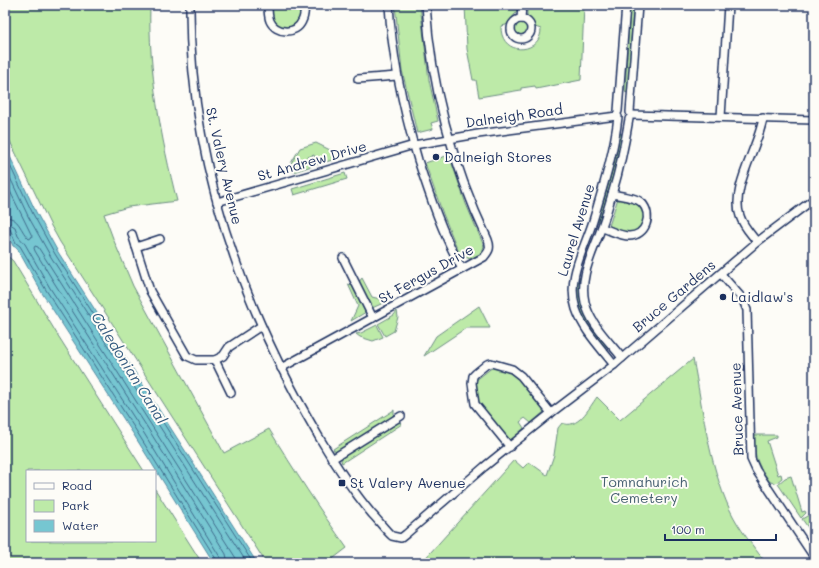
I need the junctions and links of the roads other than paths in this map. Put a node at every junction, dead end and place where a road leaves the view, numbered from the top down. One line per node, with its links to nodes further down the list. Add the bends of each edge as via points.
1 (190, 5): 22 (street, St. Valery Avenue, via 195,93)
2 (268, 5): 3 (street, via 272,25 278,30 286,31 299,26)
3 (305, 5)
4 (389, 5): 11 (street)
5 (426, 5): 18 (street, via 434,77)
6 (522, 5): 10 (street)
7 (626, 5): 13 (street, Laurel Avenue)
8 (638, 5): 14 (street, Laurel Avenue)
9 (728, 5): 15 (street)
10 (521, 19)
11 (397, 76): 12 (street); 19 (street)
12 (358, 79)
13 (618, 115): 14 (street, via 623,121); 14 (street, via 621,108 625,107); 18 (street, Dalneigh Road); 35 (street, Laurel Avenue, via 608,170 577,263 573,286 580,318)
14 (630, 115): 15 (street); 20 (street, Laurel Avenue)
15 (721, 117): 16 (street)
16 (763, 118): 17 (street); 26 (street, via 762,128 743,176 738,203 740,218)
17 (814, 120)
18 (450, 139): 19 (street, Dalneigh Road); 29 (street, St Fergus Drive, via 469,198 490,246 484,258)
19 (414, 145): 22 (street, St Andrew Drive); 29 (street, via 433,205)
20 (612, 194): 23 (street, Laurel Avenue); 23 (street, Laurel Avenue, via 641,202 648,217 646,225 642,231 630,236)
21 (814, 199): 26 (street, Bruce Gardens)
22 (217, 202): 32 (street, St. Valery Avenue, via 232,254)
23 (602, 228): 33 (street, Laurel Avenue, via 585,273 585,302 591,318)
24 (132, 234): 27 (street)
25 (160, 239): 27 (street)
26 (757, 242): 30 (street, Bruce Gardens)
27 (136, 247): 34 (street, via 150,291 187,356 196,360)
28 (343, 258): 31 (street, St Fergus Drive)
29 (462, 269): 31 (street, St Fergus Drive)
30 (721, 274): 33 (street, Bruce Gardens); 43 (street, Bruce Avenue, via 742,298 747,310 751,459)
31 (373, 318): 36 (street, St Fergus Drive)
32 (261, 326): 34 (street, via 229,347 223,356); 36 (street, St. Valery Avenue)
33 (622, 358): 35 (street, Bruce Gardens)
34 (215, 360): 37 (street)
35 (614, 365): 38 (street, Bruce Gardens)
36 (281, 368): 41 (street, St. Valery Avenue)
37 (231, 393)
38 (551, 413): 40 (street, Bruce Gardens); 40 (street, via 521,376 512,369 492,363 476,373 472,384 476,404)
39 (401, 416): 41 (street)
40 (510, 447): 42 (street, Bruce Gardens, via 401,538)
41 (332, 459): 42 (street, St. Valery Avenue, via 356,495 389,534)
42 (396, 538)
43 (814, 557)

